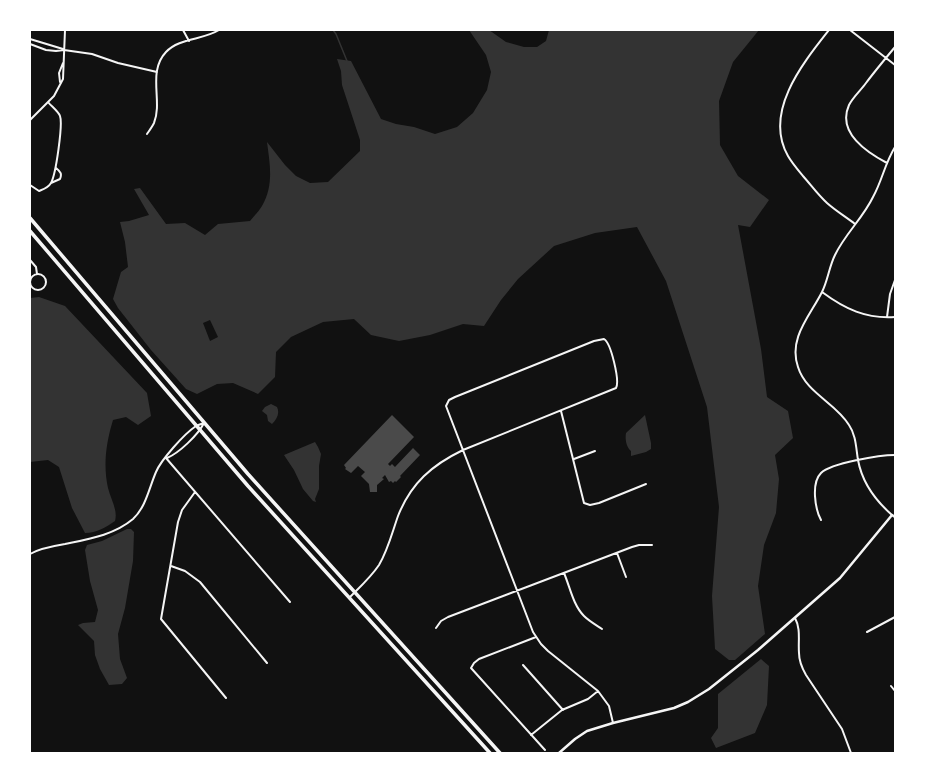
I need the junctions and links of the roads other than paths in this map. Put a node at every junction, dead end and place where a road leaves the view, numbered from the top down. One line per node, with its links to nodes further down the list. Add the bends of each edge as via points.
1 (65, 30): 10 (street)
2 (183, 30): 7 (street)
3 (219, 30): 7 (street)
4 (829, 30): 25 (street, via 797,74 782,108 781,135 788,156 796,167 828,204)
5 (850, 30): 11 (street)
6 (30, 39): 10 (street)
7 (189, 41): 14 (street, via 166,52)
8 (30, 44): 10 (street, via 46,50)
9 (895, 47): 11 (street)
10 (64, 50): 12 (street); 14 (street, via 92,54)
11 (885, 58): 13 (street); 20 (street, via 850,104 847,125 854,139)
12 (64, 62): 15 (street, via 60,72); 15 (street, via 64,75)
13 (895, 65)
14 (157, 72): 18 (street, via 154,123)
15 (60, 83): 16 (street)
16 (48, 102): 17 (street); 21 (street, via 60,115)
17 (30, 120)
18 (147, 134)
19 (895, 147): 20 (street)
20 (887, 163): 25 (street, via 874,197)
21 (56, 168): 22 (street); 22 (street, via 61,172 60,180)
22 (52, 183): 23 (street, via 39,191)
23 (30, 186)
24 (30, 218): 34 (highway)
25 (855, 224): 30 (street, via 835,255)
26 (30, 231): 35 (highway)
27 (30, 260): 28 (street)
28 (38, 274): 28 (street, via 46,281 44,288 40,290 35,289 30,283 33,276)
29 (895, 280): 31 (street)
30 (822, 292): 31 (street, via 846,308 865,315); 42 (street, via 797,337 795,357 798,368 809,386 850,425)
31 (887, 317): 32 (street)
32 (895, 317)
33 (561, 411): 37 (street); 37 (street, via 617,387 617,378 606,340 594,341 449,400 446,406); 41 (street)
34 (204, 423): 35 (street); 36 (street); 54 (highway)
35 (196, 426): 36 (highway); 40 (street)
36 (200, 431): 40 (street, via 174,455); 55 (highway)
37 (463, 450): 53 (street); 54 (street, via 434,466 416,484 401,509 378,566)
38 (595, 451): 41 (street)
39 (895, 455): 42 (street)
40 (166, 458): 44 (street); 49 (street, via 156,472 139,512 128,522 97,537 53,546)
41 (574, 459): 43 (street, via 586,504 599,503)
42 (858, 460): 45 (street, via 869,489 880,504); 46 (street, via 826,469 817,478 816,509)
43 (646, 484)
44 (195, 492): 50 (street, via 182,510 178,522); 56 (street)
45 (894, 516): 58 (street, via 840,578)
46 (821, 520)
47 (652, 544): 48 (street, via 639,545)
48 (617, 553): 51 (street); 52 (street)
49 (30, 554)
50 (171, 566): 63 (street, via 200,582); 68 (street, via 161,620)
51 (564, 573): 53 (street); 60 (street, via 581,612)
52 (626, 577)
53 (517, 591): 59 (street, via 448,617); 62 (street)
54 (354, 592): 55 (street); 74 (highway)
55 (349, 598): 73 (highway)
56 (290, 602)
57 (895, 617): 61 (street)
58 (795, 618): 70 (street, via 697,697 674,708); 76 (street, via 799,628 801,666 842,729)
59 (436, 628)
60 (602, 629)
61 (867, 632)
62 (536, 637): 66 (street, via 548,651); 71 (street, via 479,659 471,668)
63 (268, 663)
64 (523, 665): 69 (street)
65 (891, 686): 67 (street)
66 (598, 691): 69 (street, via 588,699); 70 (street, via 606,701)
67 (895, 691)
68 (226, 698)
69 (563, 710): 71 (street)
70 (613, 723): 75 (street, via 581,734)
71 (531, 735): 72 (street)
72 (545, 750)
73 (490, 753)
74 (500, 753)
75 (559, 753)
76 (851, 753)

